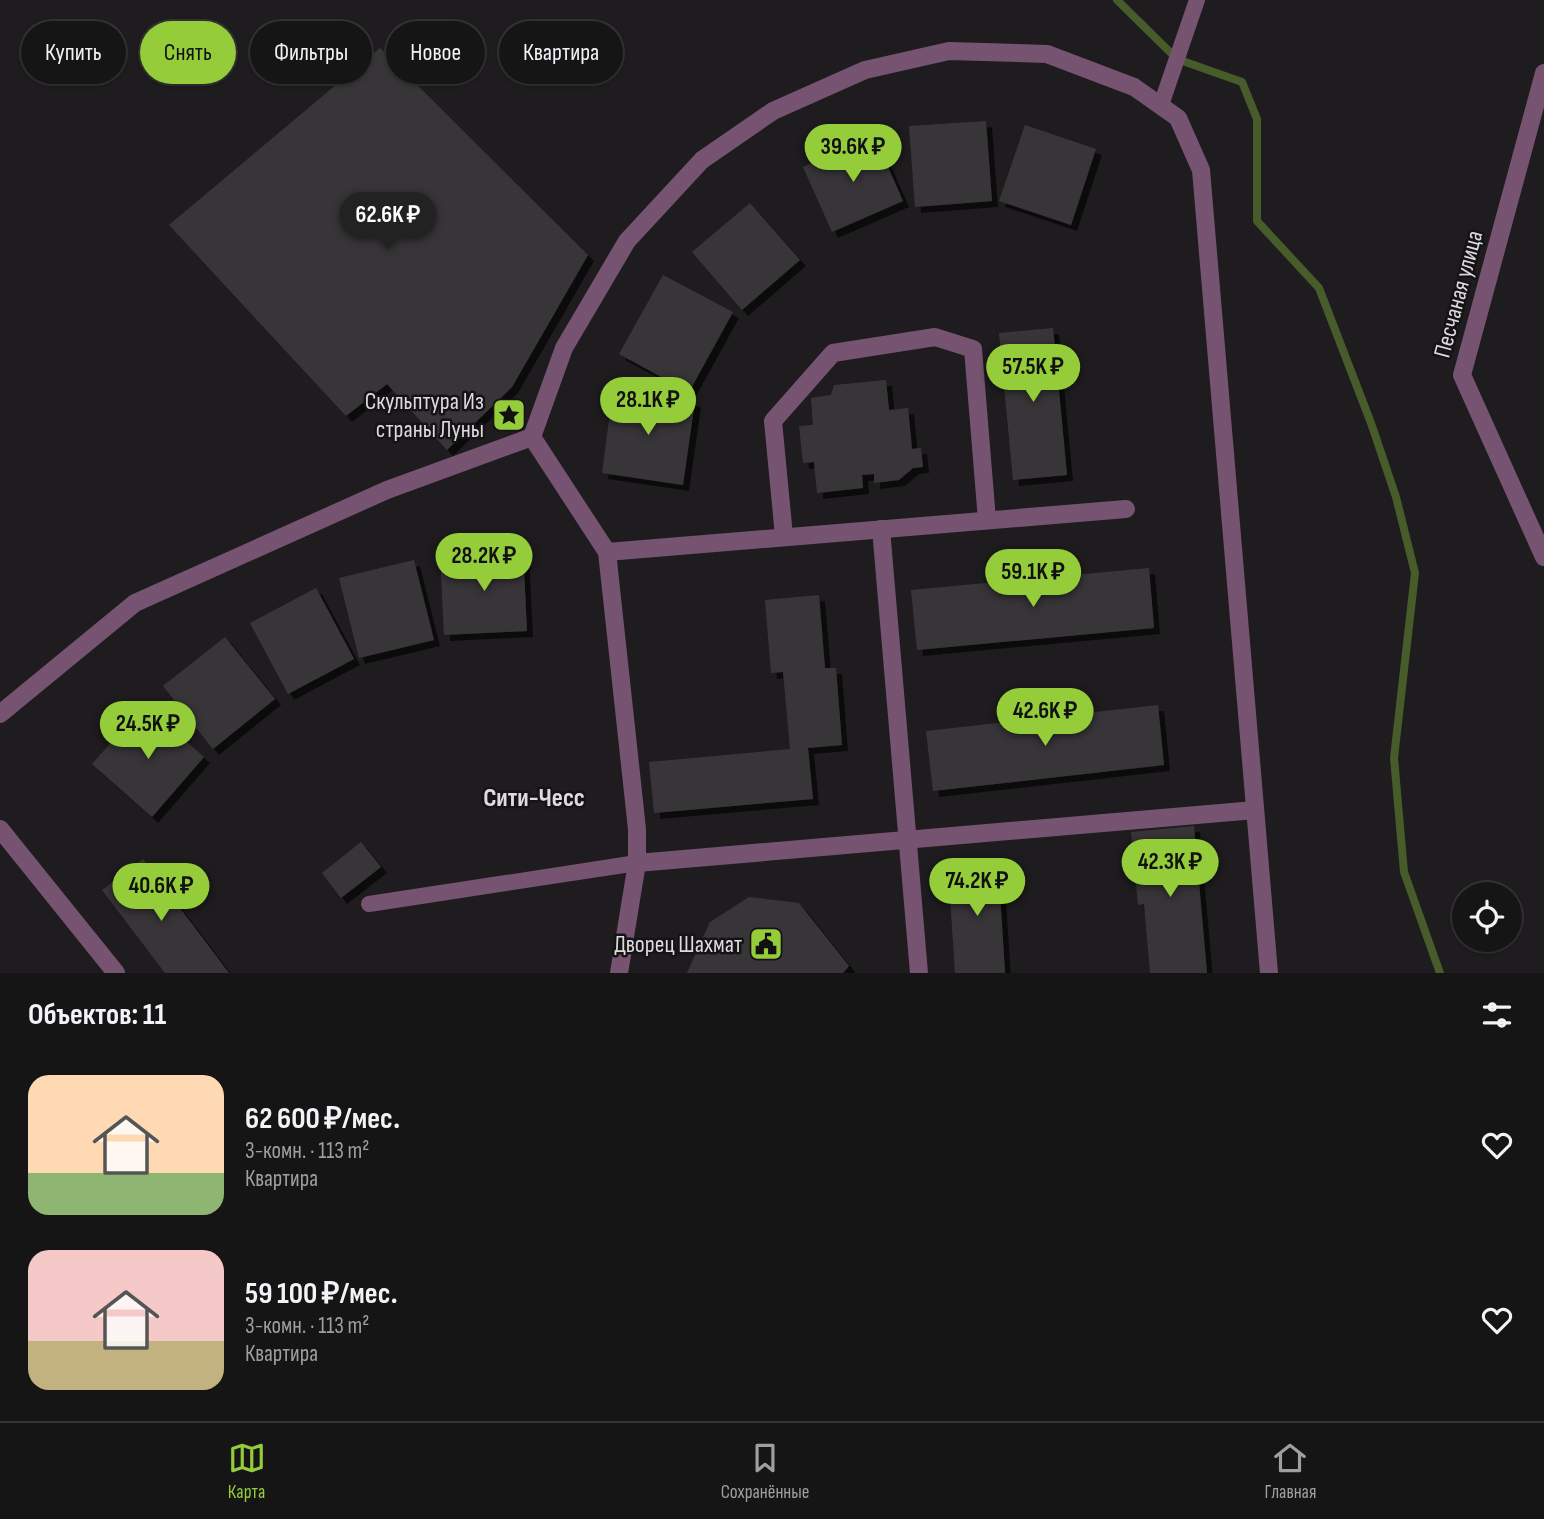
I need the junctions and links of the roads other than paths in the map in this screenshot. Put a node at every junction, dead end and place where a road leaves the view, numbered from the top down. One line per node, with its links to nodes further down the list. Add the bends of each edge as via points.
1 (1197, 0): 3 (lane)
2 (1544, 73): 10 (street, Песчаная улица, via 1462,375)
3 (1161, 106): 4 (street, via 1134,87 1047,54 949,51 865,70 773,111 702,160 626,241 564,348); 12 (street, via 1178,118 1201,170)
4 (532, 437): 9 (street); 11 (street, via 387,489 135,603)
5 (1126, 509): 6 (street)
6 (987, 520): 7 (street); 8 (street, via 972,349 935,337 833,353 773,421)
7 (881, 529): 8 (street); 14 (street)
8 (784, 536): 9 (street)
9 (607, 552): 15 (street)
10 (1544, 557)
11 (0, 714)
12 (1255, 810): 14 (street); 20 (street)
13 (0, 829): 17 (street)
14 (907, 840): 15 (street); 19 (street)
15 (637, 863): 16 (lane); 18 (street)
16 (369, 904)
17 (116, 973)
18 (619, 973)
19 (919, 973)
20 (1269, 973)

